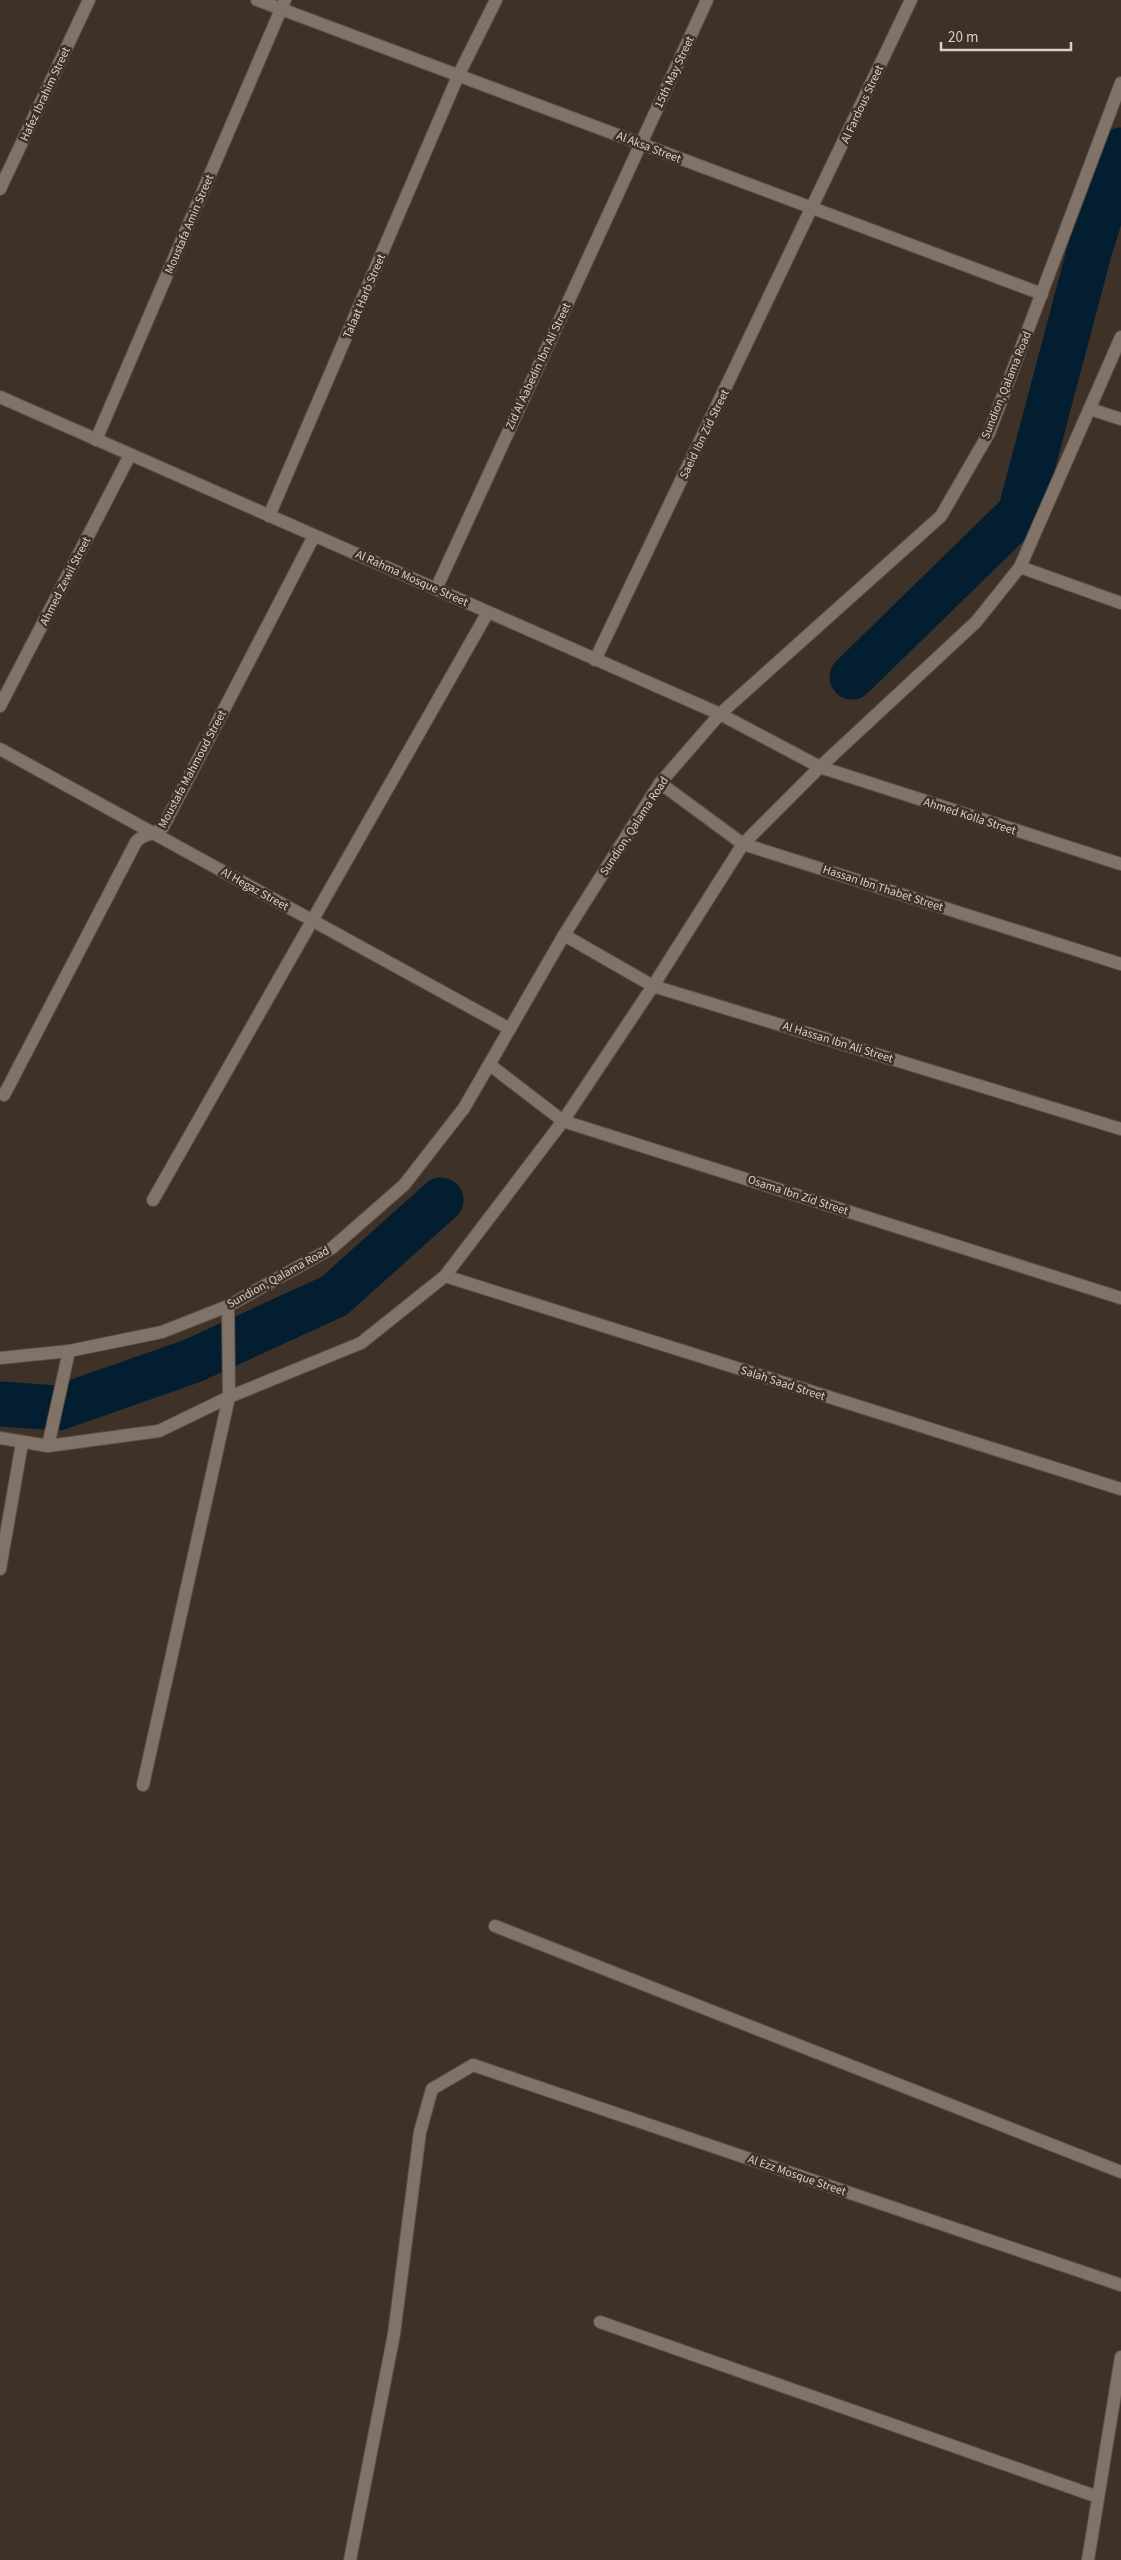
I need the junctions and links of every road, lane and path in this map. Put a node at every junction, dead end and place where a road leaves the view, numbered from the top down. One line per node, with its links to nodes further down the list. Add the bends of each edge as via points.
1 (89, 0): 10 (street, Hafez Ibrahim Street)
2 (257, 0): 6 (street, Al Aksa Street)
3 (496, 0): 7 (street, Talaat Harb Street)
4 (708, 0): 9 (street, 15th May Street)
5 (911, 0): 11 (street, Al Fardous Street)
6 (283, 4): 7 (street, Al Aksa Street); 17 (street, Moustafa Amin Street)
7 (458, 76): 9 (street, Al Aksa Street); 19 (street, Talaat Harb Street)
8 (1121, 84): 12 (street, Sundion, Qalama Road)
9 (640, 144): 11 (street, Al Aksa Street); 22 (street, Zid Al Aabedin Ibn Ali Street)
10 (0, 189)
11 (813, 208): 12 (street, Al Aksa Street); 25 (street, Saeid Ibn Zid Street)
12 (1042, 294): 27 (street, Sundion, Qalama Road, via 989,433 941,516)
13 (1121, 338): 15 (street)
14 (0, 397): 17 (street, Al Rahma Mosque Street)
15 (1090, 409): 16 (street); 21 (street)
16 (1121, 419)
17 (96, 440): 18 (street, Al Rahma Mosque Street)
18 (130, 455): 19 (street, Al Rahma Mosque Street); 26 (street, Ahmed Zewil Street)
19 (269, 516): 20 (street, Al Rahma Mosque Street)
20 (314, 536): 22 (street, Al Rahma Mosque Street); 31 (street, Moustafa Mahmoud Street, via 163,827)
21 (1020, 567): 23 (street); 29 (street, via 976,622)
22 (436, 589): 24 (street, Al Rahma Mosque Street)
23 (1121, 603)
24 (488, 612): 25 (street, Al Rahma Mosque Street); 34 (street)
25 (595, 660): 27 (street, Al Rahma Mosque Street)
26 (0, 706)
27 (720, 714): 29 (street, Al Rahma Mosque Street); 30 (street, Sundion, Qalama Road)
28 (0, 750): 31 (street, Al Hegaz Street)
29 (820, 767): 32 (street); 33 (street, Ahmed Kolla Street)
30 (660, 783): 32 (street, Hassan Ibn Thabet Street); 35 (street, Sundion, Qalama Road)
31 (155, 833): 34 (street, Al Hegaz Street); 40 (street, Moustafa Mahmoud Street, via 144,834 136,842)
32 (743, 844): 36 (street, Hassan Ibn Thabet Street); 37 (street)
33 (1121, 864)
34 (313, 921): 38 (street, Al Hegaz Street); 43 (street)
35 (564, 935): 37 (street, Al Hassan Ibn Ali Street); 38 (street, Sundion, Qalama Road)
36 (1121, 964)
37 (653, 986): 41 (street); 42 (street, Al Hassan Ibn Ali Street)
38 (510, 1029): 39 (street, Sundion, Qalama Road)
39 (490, 1064): 41 (street, Osama Ibn Zid Street); 46 (street, Sundion, Qalama Road, via 464,1108 404,1185 332,1248)
40 (4, 1095)
41 (563, 1120): 44 (street); 45 (street, Osama Ibn Zid Street)
42 (1121, 1129)
43 (153, 1200)
44 (445, 1276): 49 (street, via 361,1344); 53 (street, Salah Saad Street)
45 (1121, 1298)
46 (228, 1306): 47 (street, Sundion, Qalama Road, via 162,1332); 49 (street)
47 (68, 1351): 48 (street, Sundion, Qalama Road); 52 (street)
48 (0, 1358)
49 (229, 1397): 52 (street, via 159,1431); 55 (street)
50 (0, 1438): 51 (street)
51 (22, 1443): 52 (street); 54 (street)
52 (48, 1446)
53 (1121, 1489)
54 (0, 1569)
55 (143, 1785)
56 (495, 1926): 57 (street)
57 (1121, 2172)
58 (1121, 2285): 62 (street, Al Ezz Mosque Street, via 473,2065 432,2089 420,2132 394,2334)
59 (600, 2322): 61 (street)
60 (1121, 2357): 61 (street)
61 (1098, 2497): 63 (street)
62 (350, 2560)
63 (1088, 2560)

